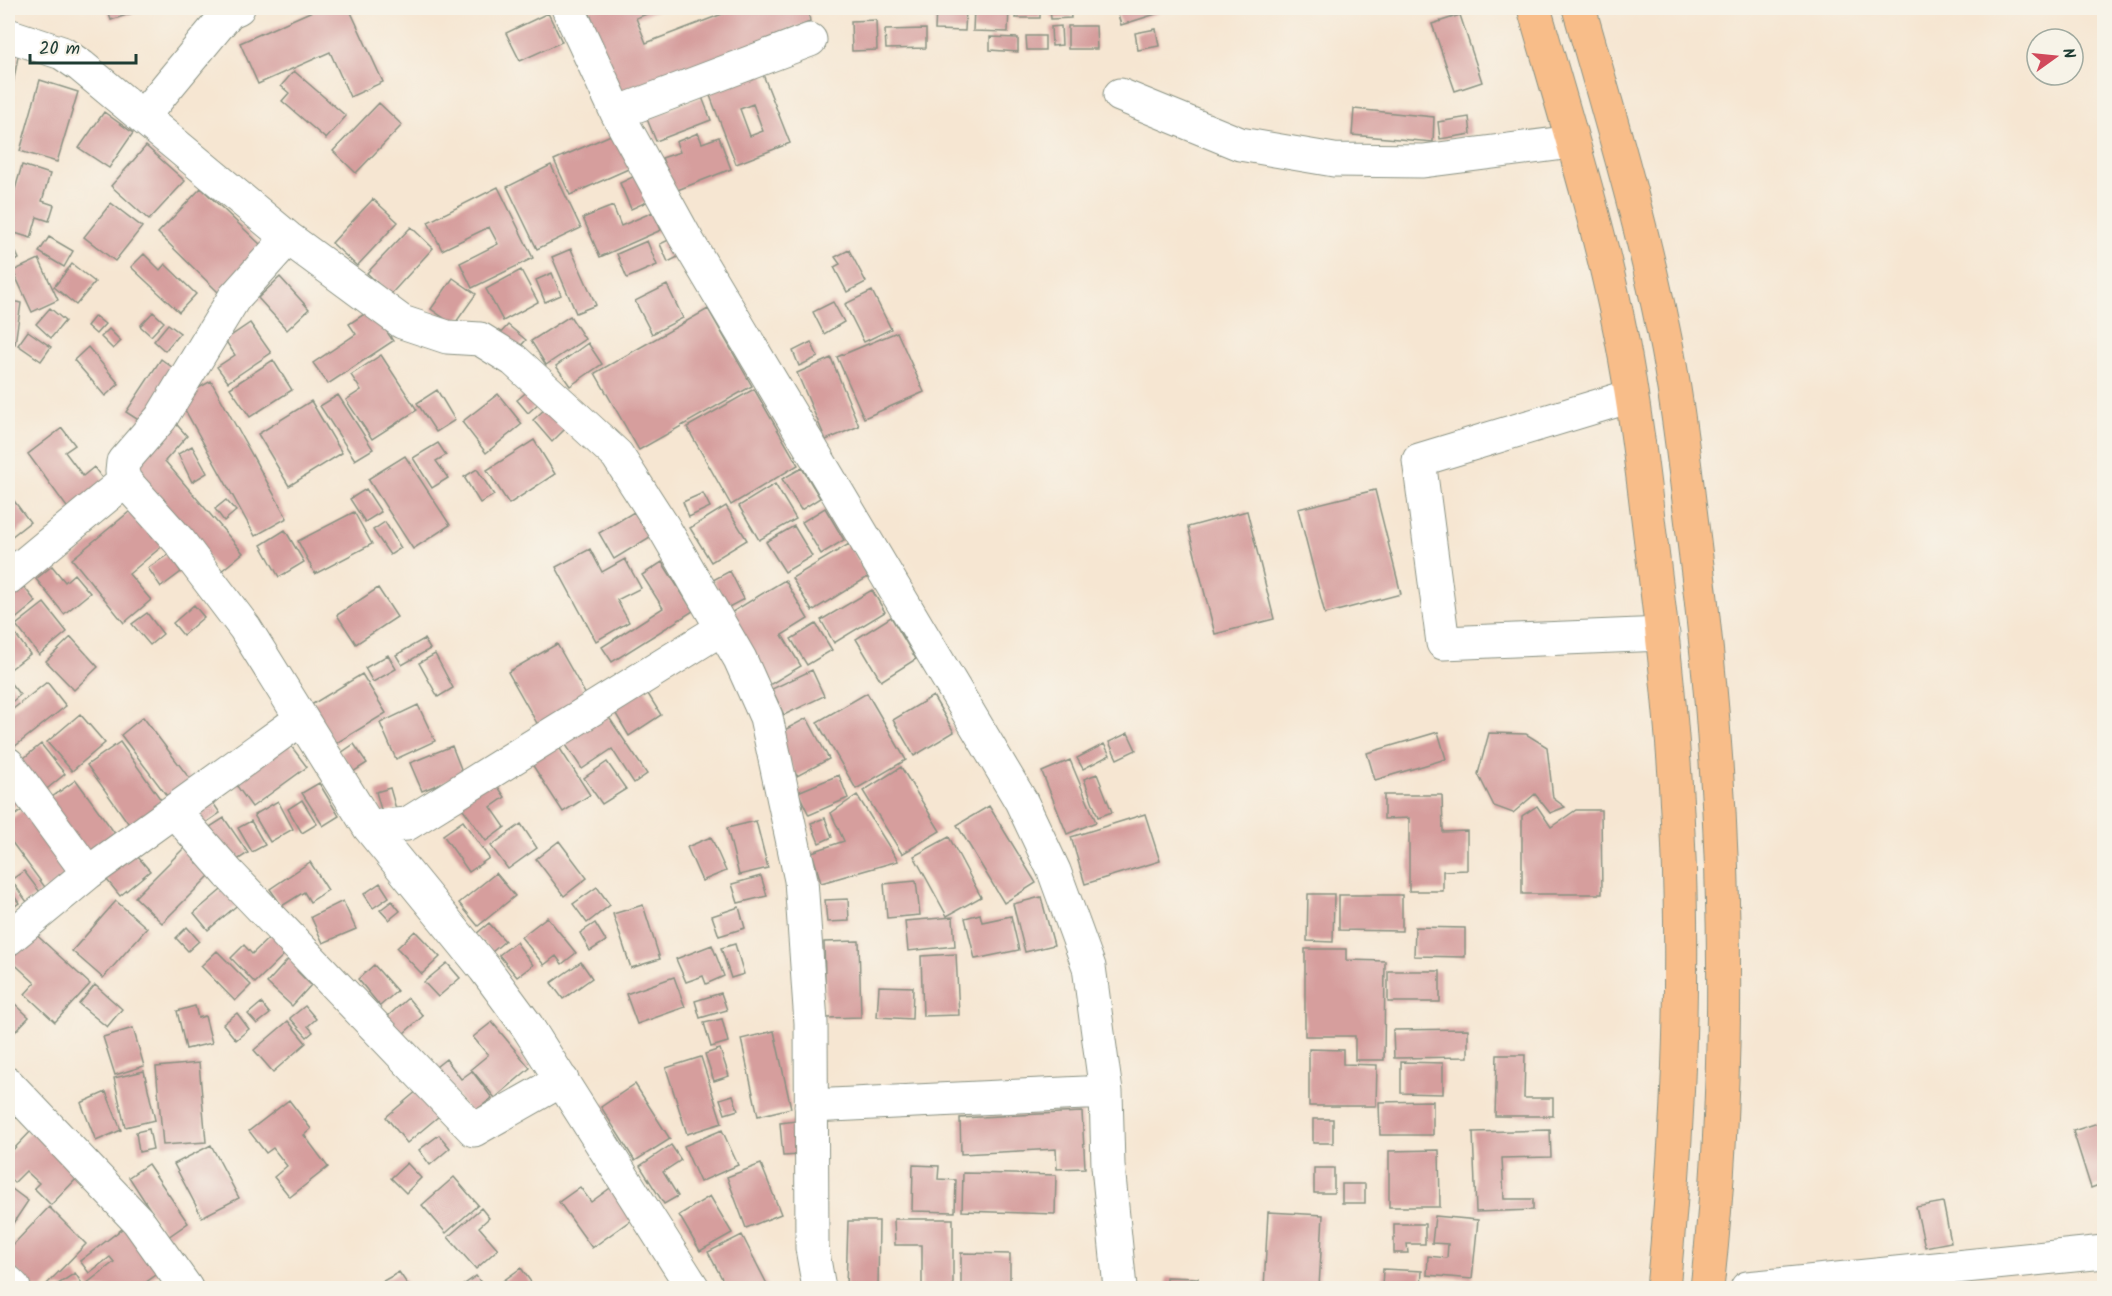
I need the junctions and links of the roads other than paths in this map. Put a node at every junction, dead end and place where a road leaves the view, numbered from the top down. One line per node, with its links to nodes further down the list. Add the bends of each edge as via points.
1 (238, 8): 9 (street, via 229,12)
2 (568, 8): 8 (street)
3 (1534, 8): 10 (main road)
4 (1579, 8): 35 (main road, via 1638,216 1664,331 1709,659 1722,836 1723,1001 1716,1211)
5 (10, 26): 9 (street, via 62,53)
6 (810, 40): 8 (street)
7 (1120, 95): 10 (street, via 1240,144 1334,160 1423,161)
8 (617, 113): 24 (street, via 800,433 1021,801 1054,871 1089,967)
9 (143, 116): 11 (street)
10 (1572, 142): 12 (main road, via 1616,313)
11 (288, 238): 13 (street, via 234,298 161,418 123,462); 15 (street, via 402,322 447,337 480,339 514,360 617,455)
12 (1631, 396): 16 (main road); 16 (street, via 1419,460 1443,643)
13 (125, 481): 14 (street); 17 (street, via 179,541 245,628)
14 (10, 572)
15 (721, 629): 20 (street, via 407,824); 26 (street, via 740,659 766,717 801,880 811,1023)
16 (1663, 634): 34 (main road, via 1678,834 1679,996 1672,1203)
17 (301, 719): 19 (street); 20 (street)
18 (8, 764): 21 (street)
19 (174, 811): 21 (street); 23 (street, via 229,874 474,1130)
20 (369, 827): 23 (street, via 485,969)
21 (88, 873): 22 (street)
22 (8, 939)
23 (562, 1080): 31 (street)
24 (1106, 1092): 26 (street); 33 (street, via 1108,1166)
25 (12, 1101): 30 (street, via 138,1221)
26 (811, 1106): 32 (street, via 812,1248)
27 (2104, 1252): 36 (street)
28 (8, 1282): 29 (street)
29 (14, 1288)
30 (186, 1288)
31 (693, 1288)
32 (819, 1288)
33 (1120, 1288)
34 (1663, 1288)
35 (1707, 1288)
36 (1747, 1288)

